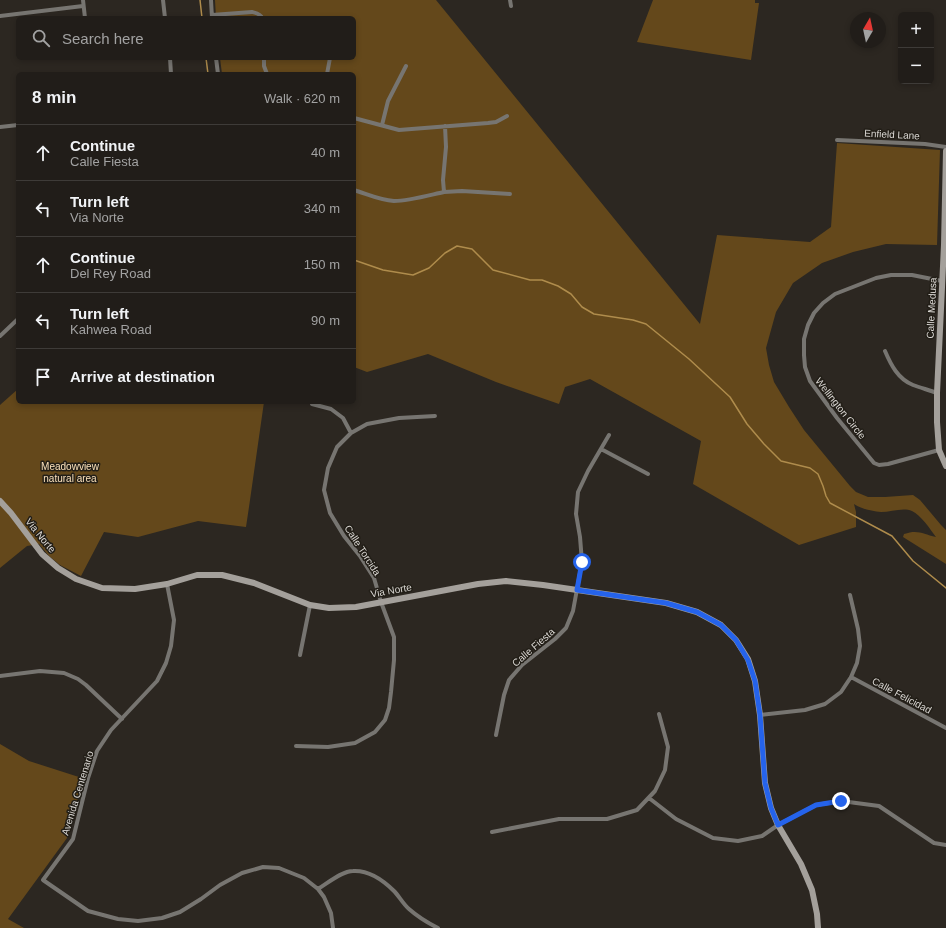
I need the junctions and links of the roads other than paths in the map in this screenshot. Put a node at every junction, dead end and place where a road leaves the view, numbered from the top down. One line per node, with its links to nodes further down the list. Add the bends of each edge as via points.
1 (83, 0): 5 (street)
2 (163, 0): 9 (street)
3 (211, 0): 10 (street)
4 (510, 0): 6 (street)
5 (83, 6): 7 (street); 8 (street)
6 (511, 6)
7 (0, 16)
8 (85, 16)
9 (165, 16)
10 (212, 16)
11 (220, 16): 12 (street, via 252,12)
12 (262, 16)
13 (170, 60): 18 (street)
14 (216, 60): 19 (street)
15 (264, 60): 20 (street)
16 (330, 60): 21 (street)
17 (406, 66): 25 (street, via 388,102)
18 (171, 72)
19 (218, 72)
20 (266, 72)
21 (327, 72)
22 (507, 116): 26 (street, via 496,122)
23 (356, 118): 25 (street)
24 (16, 125): 27 (street)
25 (382, 125): 26 (street, via 399,130)
26 (445, 126): 33 (street)
27 (0, 127)
28 (837, 140): 29 (street, Enfield Lane)
29 (946, 147)
30 (946, 151): 31 (street, Calle Medusa)
31 (946, 159): 35 (street, Calle Medusa)
32 (356, 191): 33 (street, via 393,201)
33 (444, 192): 34 (street)
34 (510, 194)
35 (942, 280): 37 (street, Calle Medusa); 46 (street, Wellington Circle, via 912,275 891,275 835,294 814,313 804,339 804,367 810,381 874,462 879,465 888,464)
36 (16, 321): 38 (street)
37 (943, 327): 40 (street, Calle Medusa)
38 (0, 336)
39 (885, 351): 40 (street, via 890,363 903,379 912,385)
40 (937, 393): 46 (street, Calle Medusa)
41 (312, 404): 43 (street, via 331,409 343,418)
42 (435, 416): 43 (street, Calle Torcida, via 399,418 368,424)
43 (351, 433): 53 (street, Calle Torcida, via 337,447 328,468 324,490 330,513 374,578)
44 (609, 435): 45 (street, Calle Fiesta)
45 (601, 449): 48 (street); 51 (street, Calle Fiesta, via 578,492 576,514 582,562)
46 (939, 450): 47 (street, Calle Medusa)
47 (946, 466)
48 (648, 474)
49 (0, 501): 50 (street, Via Norte, via 42,554 76,579 102,588 135,589)
50 (167, 584): 54 (street, Via Norte, via 197,575 222,575); 60 (street, Avenida Centenario, via 174,620 166,663 157,681)
51 (577, 590): 53 (street, Via Norte, via 506,581); 59 (street, Via Norte, via 666,603 697,612 721,625 736,640 748,660 755,681); 62 (street, Calle Fiesta, via 566,628 522,665 509,680)
52 (850, 595): 57 (street, via 860,646)
53 (381, 602): 54 (street, Via Norte, via 356,607 329,608); 63 (street, Calle Torcida, via 394,637 391,692 385,720 375,732 355,743 328,747)
54 (310, 605): 55 (street)
55 (300, 655)
56 (0, 676): 60 (street, via 40,672 64,673 86,684)
57 (851, 677): 59 (street, via 841,692 825,704 805,710); 61 (street, Calle Felicidad)
58 (659, 714): 64 (street, via 668,747 665,770 656,791)
59 (760, 715): 65 (street, Via Norte, via 765,783)
60 (122, 719): 68 (street, Avenida Centenario, via 111,730 98,751 88,778 73,839 44,880 88,911 118,919 138,920 162,918 180,912 242,873 263,867 280,868 304,878)
61 (946, 728)
62 (496, 735)
63 (296, 746)
64 (649, 798): 65 (street, via 676,819 713,838 738,841 762,836); 66 (street, via 637,810 607,819 559,819)
65 (778, 825): 67 (street, via 816,805 841,801 879,806 934,843); 71 (street, Via Norte, via 801,864 812,890)
66 (492, 832)
67 (946, 845)
68 (318, 889): 69 (street, via 331,913); 70 (street, via 337,876 353,871 366,873 375,876 394,891 408,909)
69 (333, 928)
70 (438, 928)
71 (818, 928)

